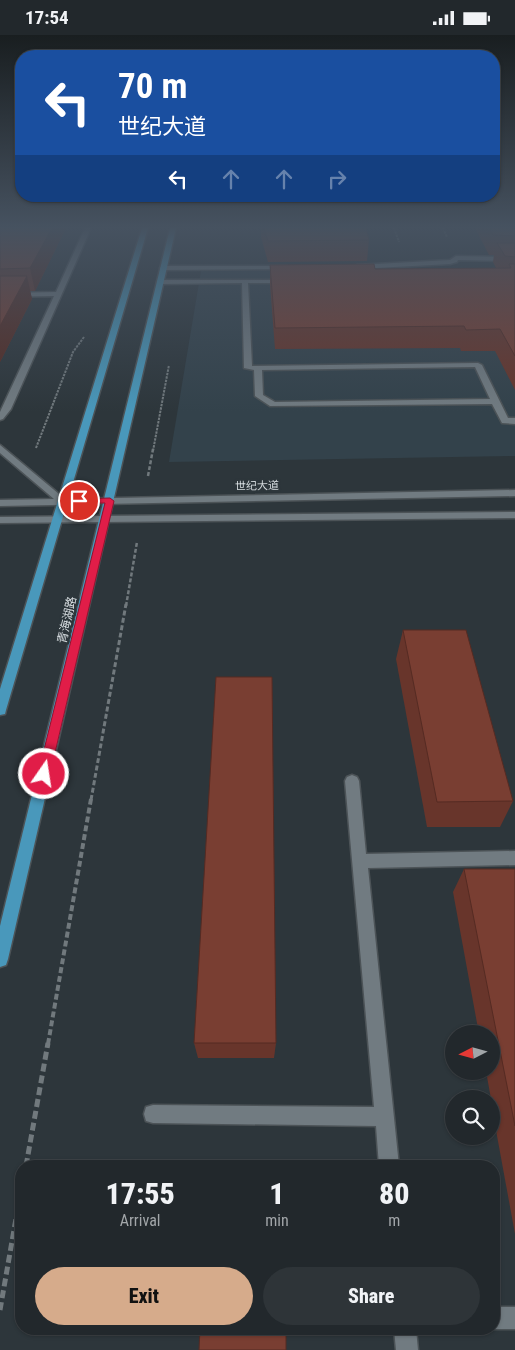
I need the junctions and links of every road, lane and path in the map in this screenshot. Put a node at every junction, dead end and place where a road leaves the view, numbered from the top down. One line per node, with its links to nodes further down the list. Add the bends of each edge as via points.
1 (61, 289): 5 (street)
2 (127, 289): 18 (main road)
3 (158, 289): 17 (main road, 青海湖路)
4 (245, 289): 9 (street, via 248,368)
5 (59, 294): 6 (street); 11 (street, via 7,409)
6 (0, 295)
7 (84, 337): 14 (path, via 73,352)
8 (170, 358): 16 (path)
9 (258, 367): 10 (street, via 478,365); 10 (street, via 258,396 273,404)
10 (496, 401): 12 (street, via 505,421)
11 (0, 417)
12 (515, 421)
13 (0, 448): 14 (street)
14 (27, 471): 18 (street)
15 (515, 493): 16 (street, 世纪大道)
16 (144, 500): 17 (street, 世纪大道)
17 (110, 501): 18 (street, 世纪大道); 22 (main road, 青海湖路)
18 (63, 502): 19 (street, 世纪大道); 21 (main road)
19 (0, 503)
20 (515, 515): 23 (street)
21 (57, 519): 22 (street); 24 (street); 25 (main road)
22 (105, 519): 23 (street); 29 (main road, 青海湖路)
23 (141, 519): 32 (path)
24 (0, 520)
25 (0, 710)
26 (352, 781): 28 (street)
27 (515, 858): 28 (street)
28 (360, 861): 31 (street)
29 (0, 959)
30 (153, 1114): 31 (street)
31 (384, 1117): 33 (street)
32 (27, 1160)
33 (388, 1160)
34 (15, 1224): 35 (path)
35 (0, 1310)
36 (500, 1318): 37 (street)
37 (515, 1318)
38 (405, 1335): 39 (street)
39 (407, 1350)

